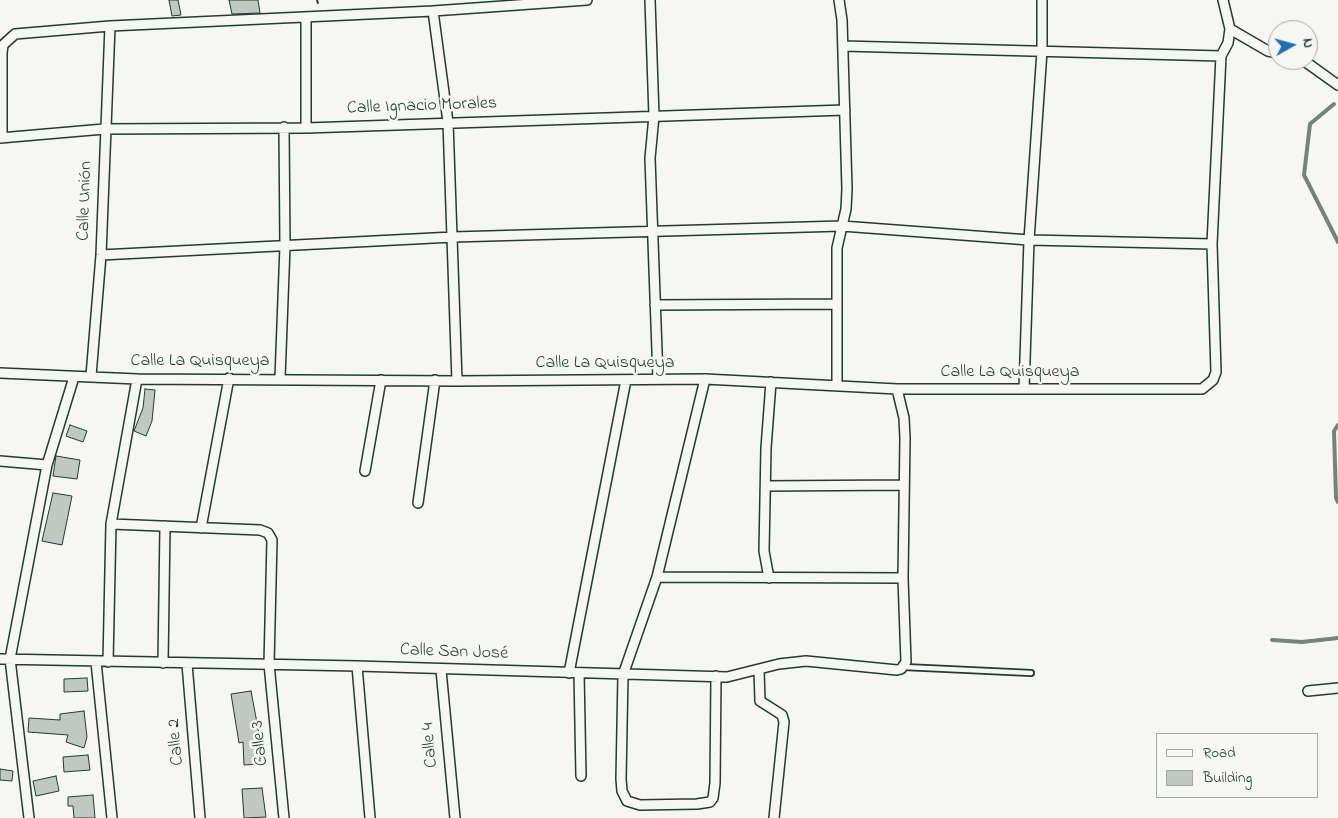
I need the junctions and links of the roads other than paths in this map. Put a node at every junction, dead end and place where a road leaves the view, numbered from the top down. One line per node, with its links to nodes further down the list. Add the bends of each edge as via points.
1 (587, 0): 6 (street)
2 (650, 0): 17 (street)
3 (839, 0): 10 (street)
4 (1042, 0): 11 (street)
5 (1223, 0): 9 (street)
6 (433, 11): 7 (street); 18 (street)
7 (306, 17): 8 (street); 20 (street)
8 (110, 26): 21 (street, Calle Unión); 22 (street, via 23,33 9,38 2,53)
9 (1230, 30): 12 (street); 13 (street)
10 (843, 46): 11 (street); 16 (street)
11 (1042, 51): 13 (street); 26 (street)
12 (1268, 51)
13 (1221, 56): 27 (street)
14 (1317, 70): 15 (street)
15 (1338, 85)
16 (845, 110): 17 (street, Calle Ignacio Morales); 23 (street, via 847,189)
17 (654, 116): 18 (street, Calle Ignacio Morales); 24 (street, via 650,158)
18 (448, 122): 20 (street, Calle Ignacio Morales); 25 (street)
19 (284, 127): 20 (street, Calle Ignacio Morales); 21 (street, Calle Ignacio Morales); 28 (street)
20 (306, 128)
21 (104, 129): 22 (street, Calle Ignacio Morales); 29 (street, Calle Unión)
22 (1, 138)
23 (842, 226): 24 (street); 26 (street); 30 (street, via 837,248)
24 (653, 230): 25 (street); 31 (street)
25 (453, 237): 28 (street); 43 (street)
26 (1029, 240): 27 (street); 47 (street)
27 (1212, 244): 47 (street, Calle La Quisqueya, via 1216,372 1209,385 1202,389)
28 (285, 246): 29 (street); 36 (street)
29 (101, 255): 33 (street, Calle Unión)
30 (836, 304): 31 (street); 45 (street)
31 (655, 305): 38 (street)
32 (0, 373): 34 (street, Calle La Quisqueya)
33 (91, 376): 34 (street, Calle La Quisqueya); 37 (street, Calle La Quisqueya)
34 (74, 377): 49 (street)
35 (229, 378): 36 (street, Calle La Quisqueya); 37 (street, Calle La Quisqueya); 56 (street)
36 (280, 378): 40 (street, Calle La Quisqueya)
37 (137, 379): 54 (street)
38 (658, 379): 39 (street, Calle La Quisqueya); 42 (street, Calle La Quisqueya)
39 (705, 379): 44 (street, Calle La Quisqueya); 57 (street)
40 (381, 380): 41 (street, Calle La Quisqueya); 50 (street)
41 (435, 380): 43 (street, Calle La Quisqueya); 53 (street)
42 (626, 380): 43 (street, Calle La Quisqueya); 71 (street)
43 (457, 381)
44 (771, 382): 45 (street, Calle La Quisqueya); 51 (street)
45 (837, 386): 46 (street, Calle La Quisqueya)
46 (897, 389): 47 (street, Calle La Quisqueya); 52 (street, via 904,418)
47 (1024, 389)
48 (0, 462): 49 (street)
49 (47, 465): 61 (street)
50 (364, 471)
51 (766, 486): 52 (street); 58 (street, via 764,550)
52 (904, 486): 59 (street)
53 (418, 503)
54 (111, 524): 55 (street); 63 (street)
55 (165, 526): 56 (street); 64 (street)
56 (201, 528): 66 (street, Calle 3, via 260,530 268,533 272,540)
57 (657, 577): 58 (street); 74 (street)
58 (768, 578): 59 (street)
59 (903, 578): 68 (street)
60 (0, 659): 61 (street, Calle San José)
61 (10, 659): 62 (street, Calle San José); 79 (street)
62 (96, 662): 63 (street, Calle San José); 80 (street)
63 (108, 662): 64 (street, Calle San José)
64 (163, 663): 65 (street, Calle San José)
65 (187, 664): 66 (street, Calle San José); 81 (street, Calle 2)
66 (269, 664): 67 (street, Calle San José); 82 (street, Calle 3)
67 (357, 666): 69 (street, Calle San José); 83 (street)
68 (904, 667): 70 (street, Calle San José, via 897,670 806,661); 73 (lane)
69 (441, 670): 71 (street, Calle San José); 84 (street, Calle 4)
70 (759, 670): 75 (street, Calle San José, via 728,677); 85 (street, via 760,700 782,715 784,722)
71 (569, 673): 72 (street, Calle San José)
72 (579, 673): 74 (street, Calle San José); 78 (street)
73 (1031, 673)
74 (623, 675): 75 (street, Calle San José); 75 (street, via 622,791 627,801 640,805 697,804 710,802 713,798)
75 (716, 676)
76 (1338, 688): 77 (street)
77 (1308, 691)
78 (580, 776)
79 (29, 818)
80 (112, 818)
81 (200, 818)
82 (284, 818)
83 (370, 818)
84 (455, 818)
85 (774, 818)

